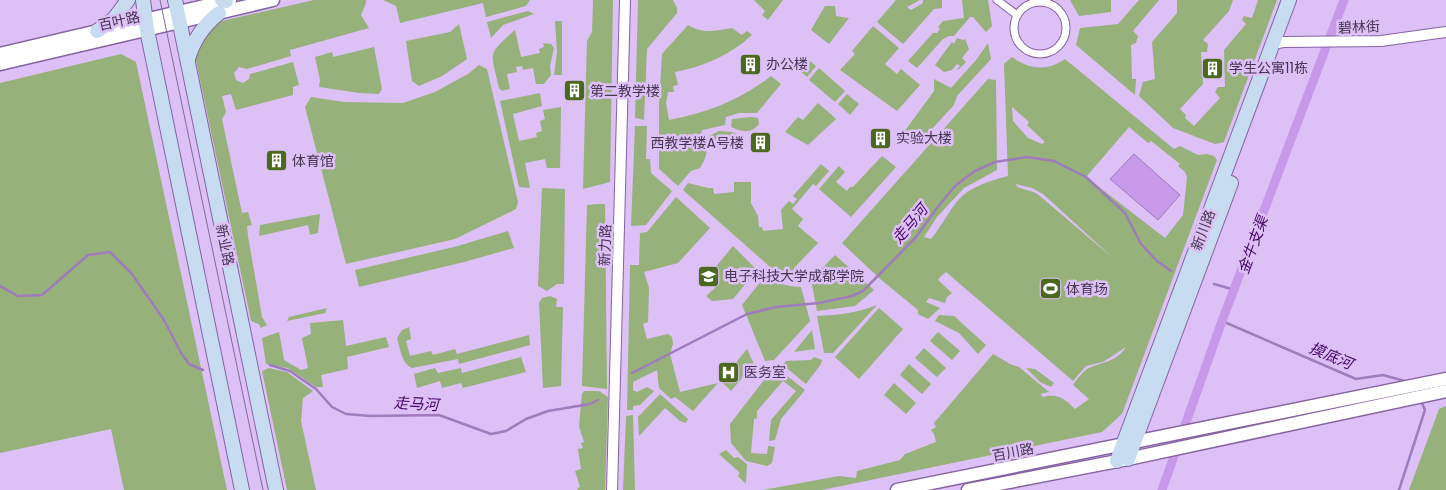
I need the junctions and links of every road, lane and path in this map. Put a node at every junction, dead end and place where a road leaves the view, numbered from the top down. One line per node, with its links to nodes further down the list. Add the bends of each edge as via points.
1 (128, 0): 12 (main road, via 114,19)
2 (143, 0): 11 (main road)
3 (273, 0): 8 (street, 百叶路)
4 (625, 0): 24 (street, 新力路)
5 (997, 0): 10 (street)
6 (1289, 0): 14 (main road, 新川路)
7 (1299, 0): 14 (main road, 新川路)
8 (224, 4): 9 (street, 百叶路); 16 (main road, via 199,36)
9 (178, 12): 11 (street, 百叶路); 16 (main road, 新业路)
10 (1017, 15): 10 (street, via 1014,27 1018,43 1032,53 1049,53 1056,49 1066,34 1064,17 1052,4 1035,2)
11 (146, 25): 12 (street, 百叶路); 17 (street, 百叶路); 22 (main road)
12 (97, 32): 15 (street, 百叶路)
13 (1446, 32): 14 (street, 碧林街, via 1381,40)
14 (1278, 43): 20 (main road, 新川路)
15 (0, 54)
16 (188, 60): 23 (main road, 新业路)
17 (0, 64)
18 (1446, 379): 20 (street, 百川路)
19 (1440, 392): 21 (street, 百川路)
20 (1129, 443): 21 (main road, 新川路); 25 (street, 百川路)
21 (1122, 460): 26 (street, 百川路)
22 (242, 490)
23 (276, 490)
24 (612, 490)
25 (897, 490)
26 (968, 490)

